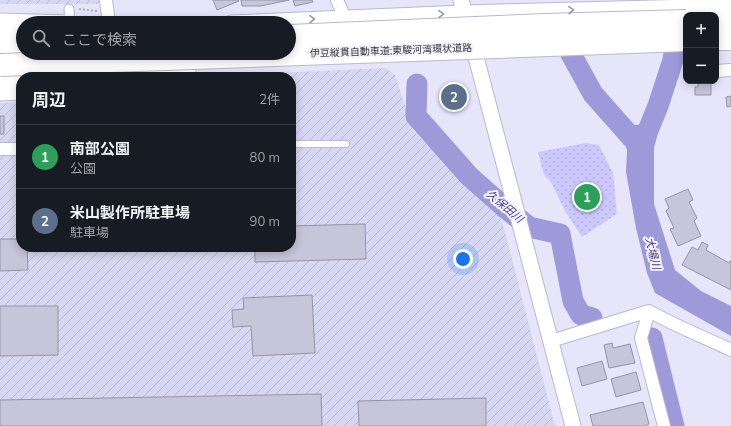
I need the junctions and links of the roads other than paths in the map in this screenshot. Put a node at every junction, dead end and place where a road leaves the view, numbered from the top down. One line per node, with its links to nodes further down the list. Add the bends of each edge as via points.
1 (106, 0): 6 (street)
2 (337, 0): 7 (street)
3 (462, 6): 4 (street); 7 (street, one-way to 3); 23 (street)
4 (524, 6): 5 (street, one-way to 5)
5 (731, 6)
6 (108, 16)
7 (345, 18): 9 (street, one-way to 7)
8 (16, 20): 12 (street)
9 (296, 20)
10 (719, 20): 11 (highway)
11 (731, 20)
12 (0, 21)
13 (683, 21): 19 (highway, 伊豆縦貫自動車道;東駿河湾環状道路, bridge)
14 (0, 32): 15 (street)
15 (16, 32)
16 (719, 32): 17 (street)
17 (731, 32)
18 (683, 33): 23 (street)
19 (296, 36)
20 (719, 39): 21 (highway)
21 (731, 39)
22 (683, 40): 27 (highway, 伊豆縦貫自動車道;東駿河湾環状道路, bridge)
23 (472, 42): 24 (street); 45 (street)
24 (296, 47)
25 (16, 48): 26 (highway)
26 (0, 49)
27 (296, 54)
28 (137, 60): 31 (highway, 伊豆縦貫自動車道;東駿河湾環状道路, bridge)
29 (156, 60): 34 (street)
30 (213, 60): 35 (street)
31 (0, 65)
32 (731, 70): 33 (street)
33 (719, 71)
34 (72, 72)
35 (189, 72)
36 (16, 79): 37 (street)
37 (0, 81)
38 (16, 92): 39 (street)
39 (0, 93)
40 (296, 144): 41 (lane)
41 (346, 144)
42 (0, 149): 43 (street)
43 (16, 149)
44 (649, 311): 45 (street); 46 (street); 48 (street, via 641,338)
45 (551, 341): 47 (street)
46 (731, 350)
47 (573, 426)
48 (664, 426)

